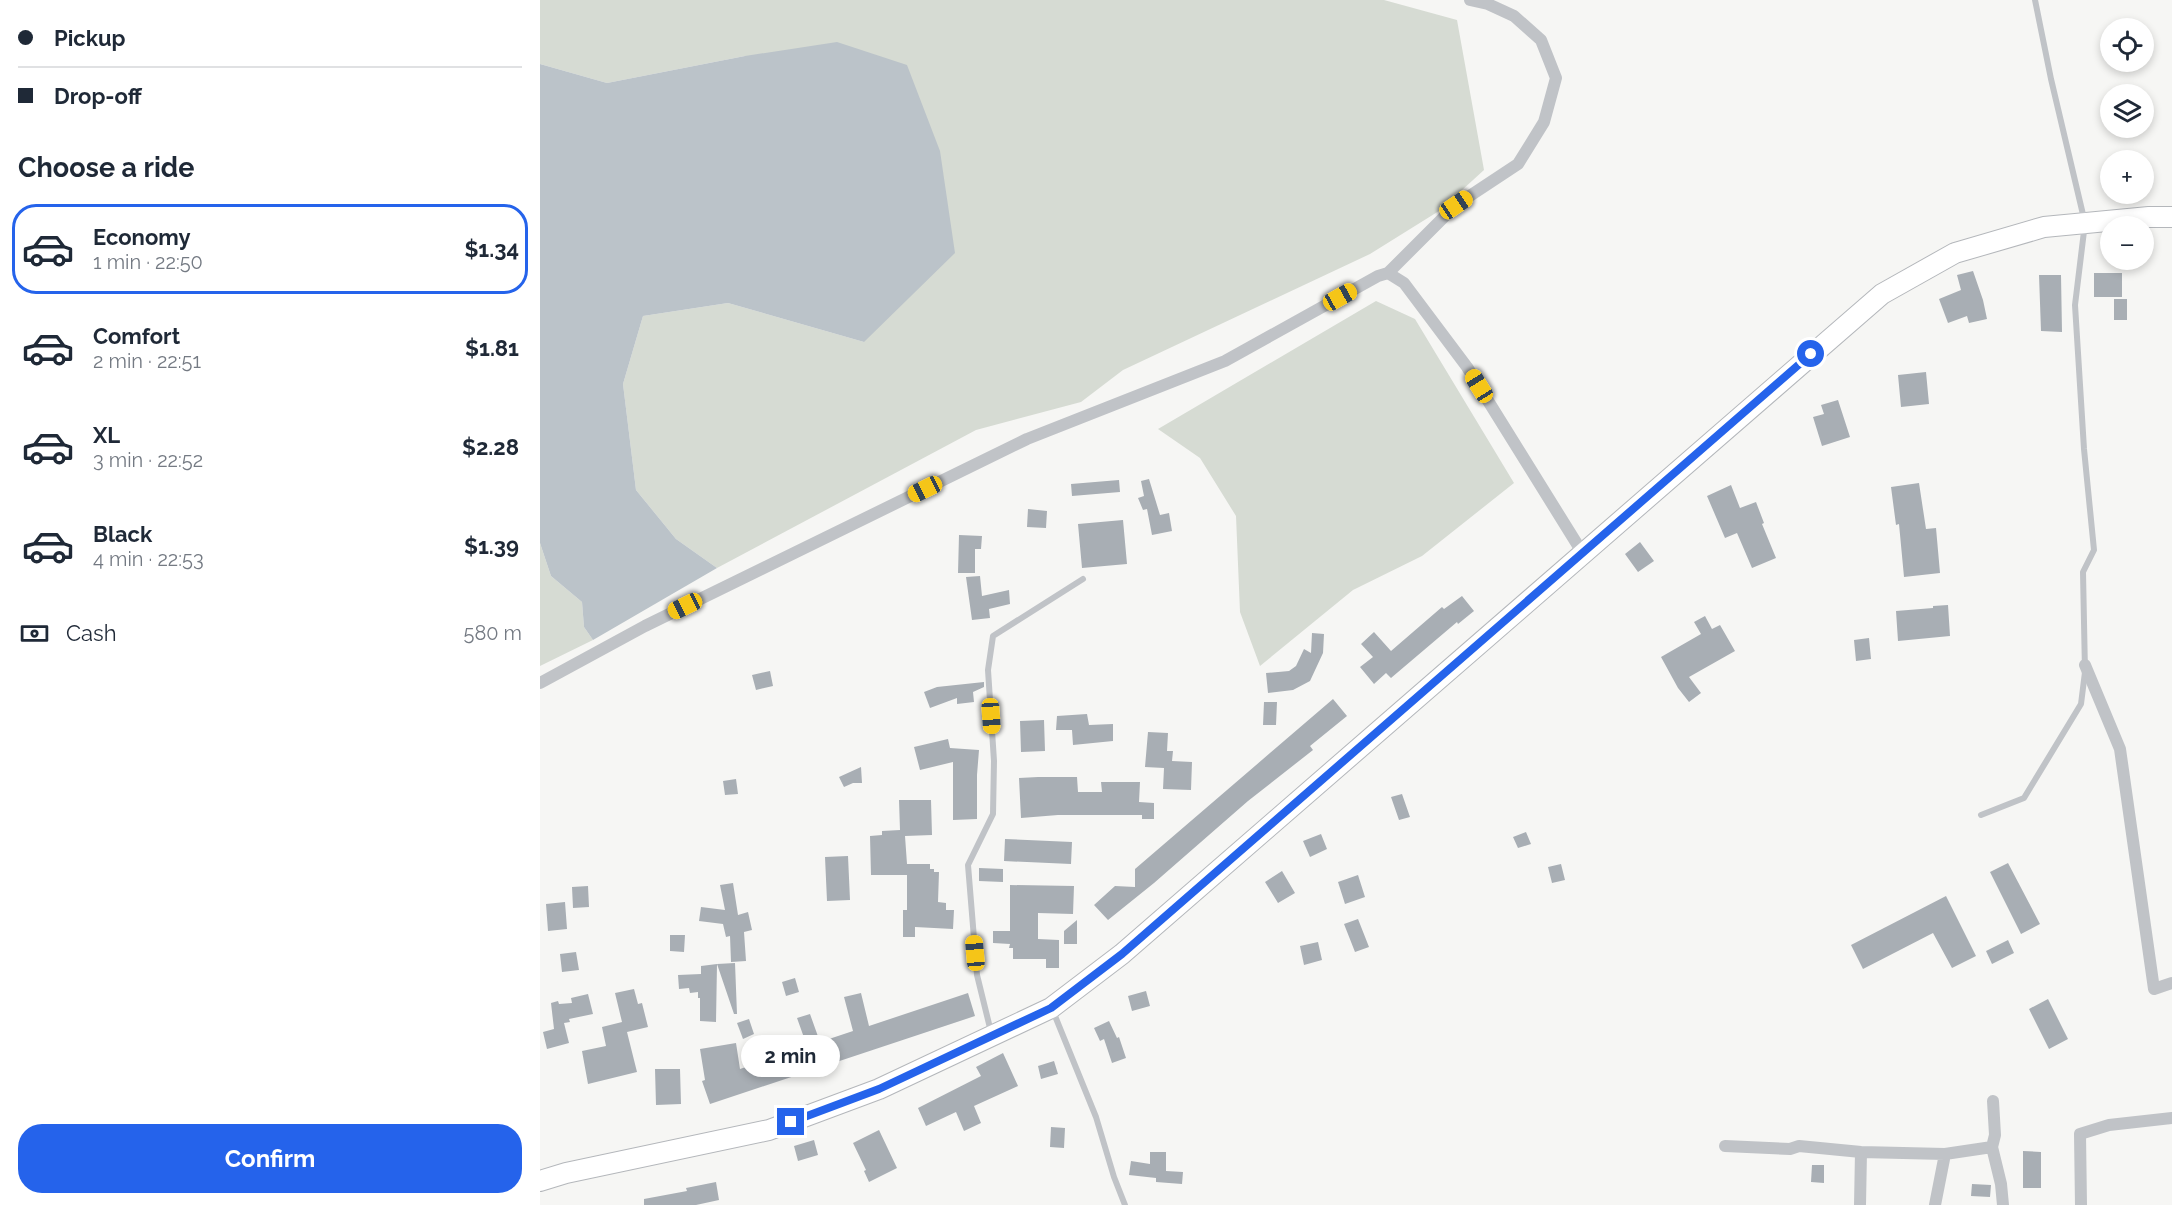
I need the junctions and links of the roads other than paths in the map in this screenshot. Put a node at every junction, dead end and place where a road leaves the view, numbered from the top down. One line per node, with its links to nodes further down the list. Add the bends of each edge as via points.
1 (1470, 0): 5 (street, via 1515,16 1541,40 1556,78 1544,122 1518,164 1456,205)
2 (2035, 0): 4 (lane)
3 (2172, 217): 4 (main road)
4 (2085, 223): 6 (main road, via 2044,227 1954,253 1882,294); 8 (lane, via 2075,305 2094,550 2083,572)
5 (1388, 273): 6 (street, via 1404,283 1467,367); 9 (street, via 1225,361 1027,439 645,626)
6 (1582, 552): 12 (main road, via 1122,954)
7 (1083, 579): 13 (lane, via 993,636 988,670 993,814 968,865 977,975)
8 (2085, 665): 10 (lane, via 2081,704 2024,798); 11 (street, via 2120,749 2154,989)
9 (540, 683)
10 (1981, 815)
11 (2172, 983)
12 (1051, 1008): 13 (main road); 21 (lane, via 1096,1117)
13 (992, 1036): 20 (main road, via 879,1089 769,1130)
14 (1993, 1101): 17 (street)
15 (2172, 1118): 25 (street, via 2109,1125 2080,1134)
16 (1725, 1146): 18 (street, via 1799,1146)
17 (1992, 1147): 19 (street); 24 (street)
18 (1861, 1152): 19 (street); 22 (street)
19 (1945, 1154): 23 (street)
20 (540, 1181)
21 (1125, 1205)
22 (1860, 1205)
23 (1935, 1205)
24 (2003, 1205)
25 (2081, 1205)

